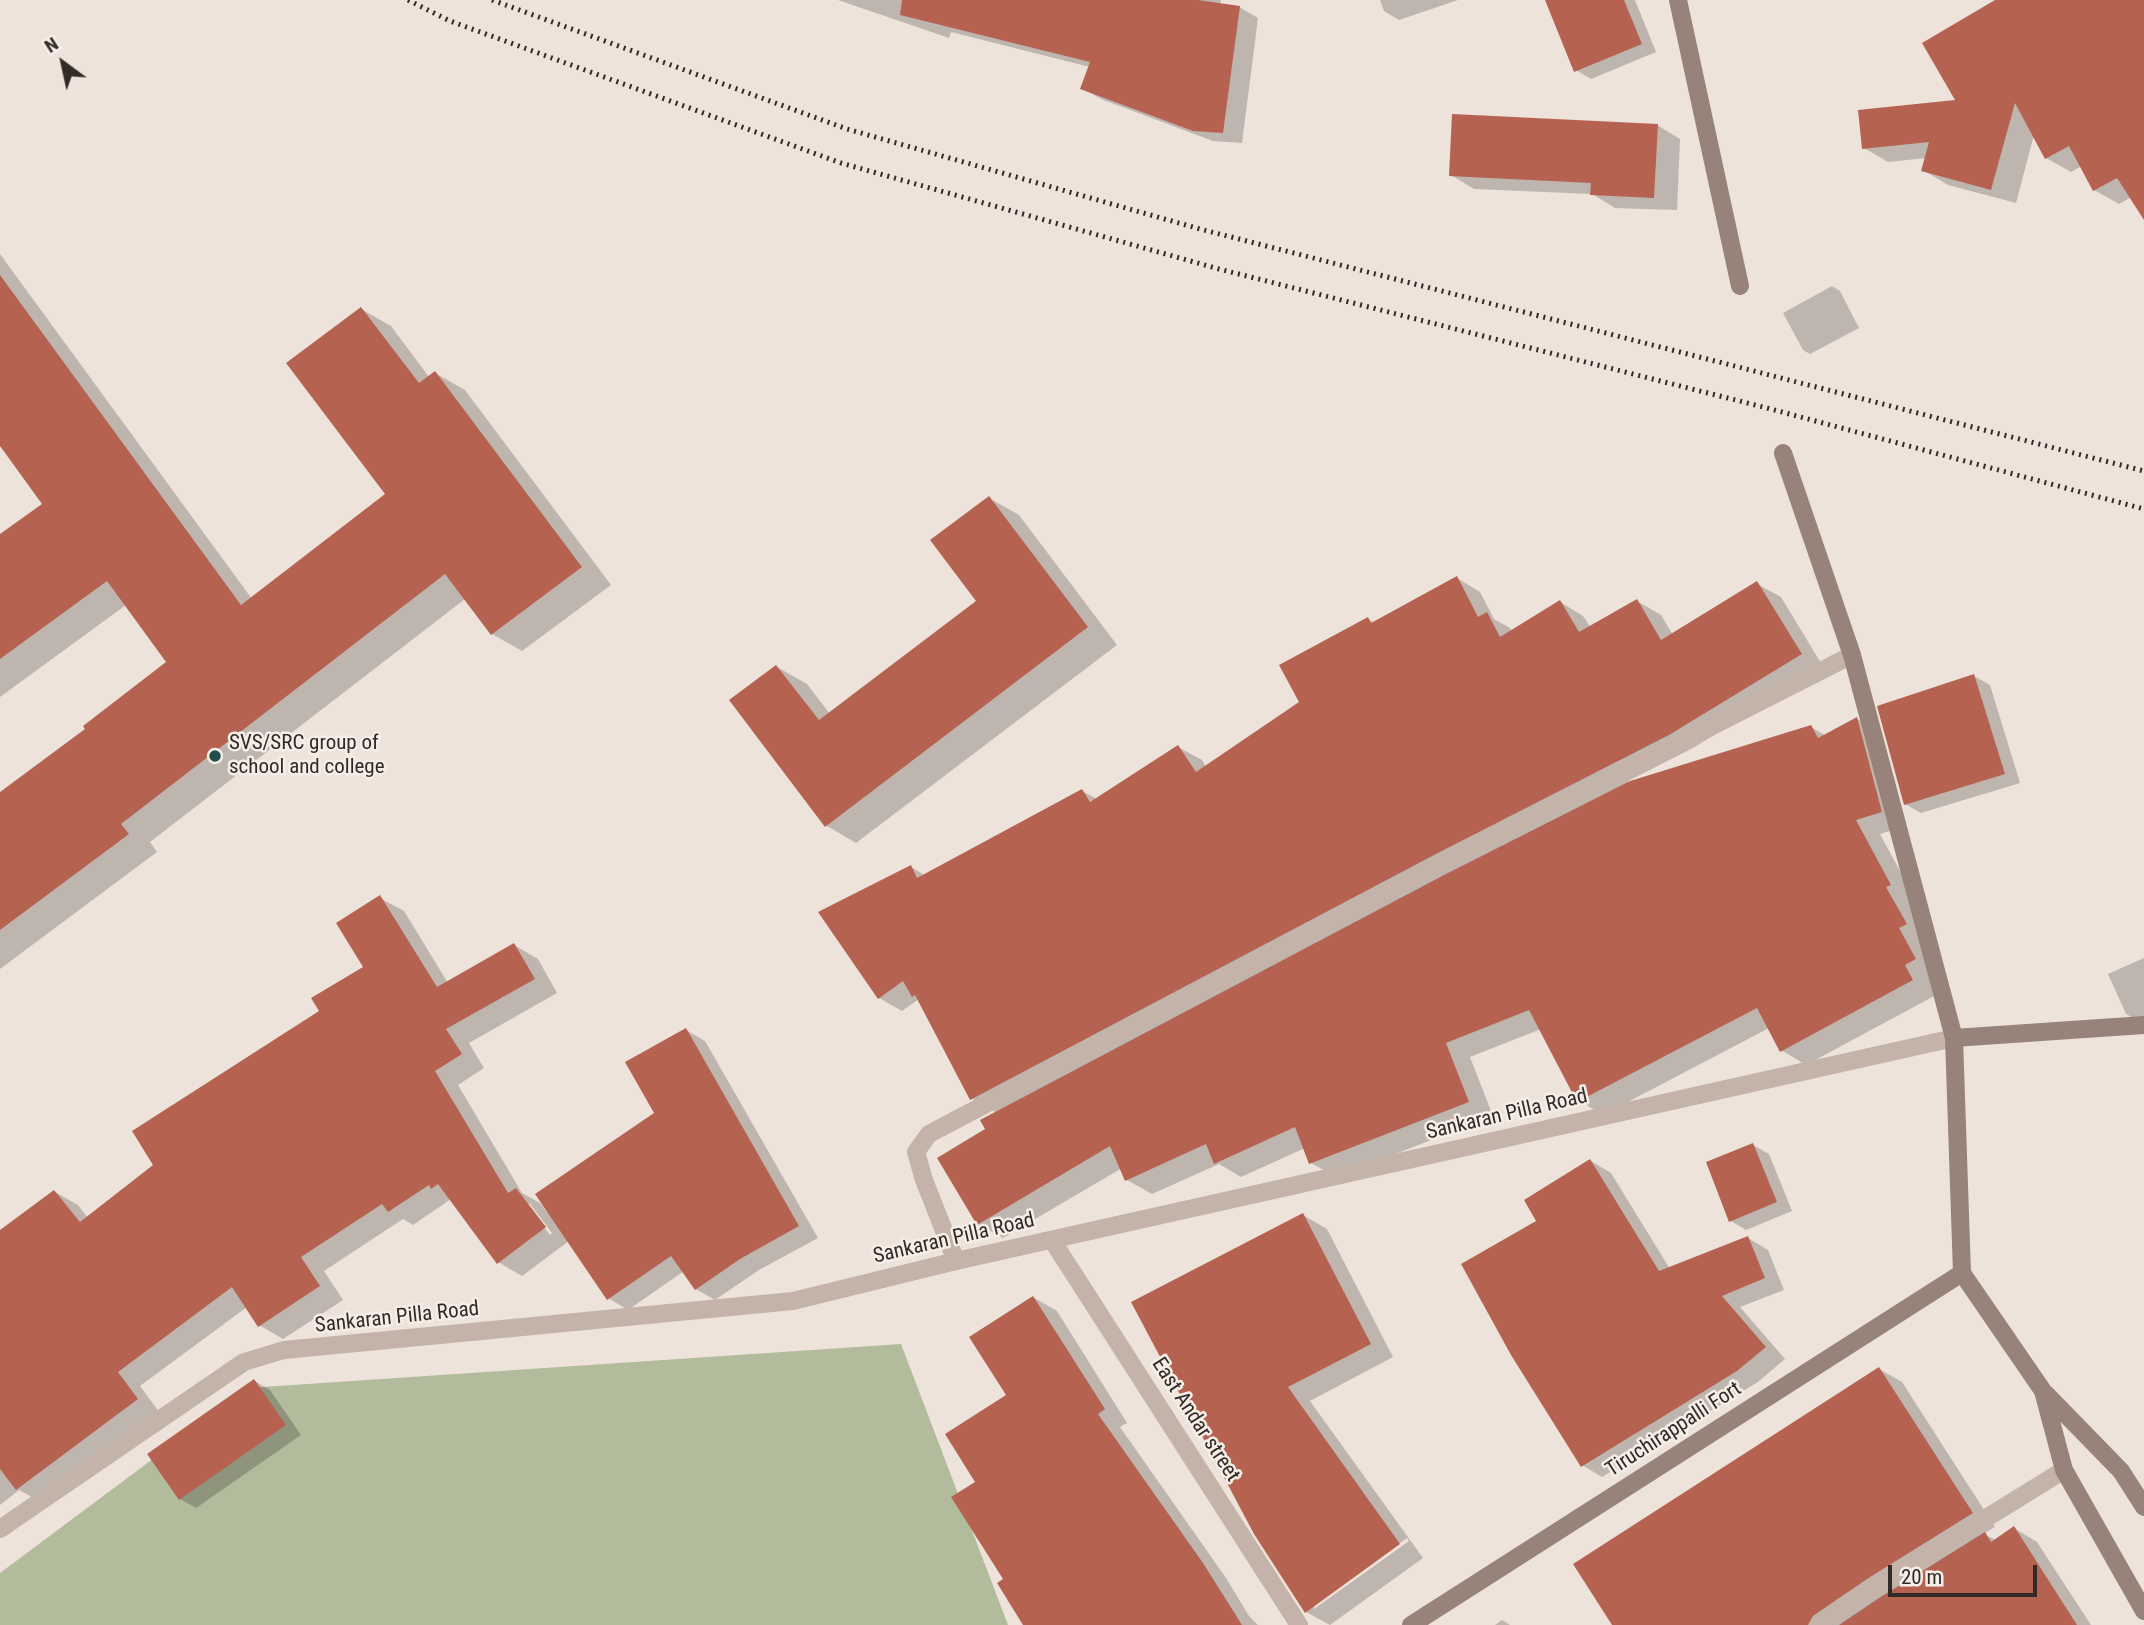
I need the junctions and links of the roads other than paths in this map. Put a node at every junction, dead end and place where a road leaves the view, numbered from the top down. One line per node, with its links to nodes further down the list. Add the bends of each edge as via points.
1 (1678, 0): 2 (main road)
2 (1740, 286)
3 (1783, 453): 4 (main road)
4 (1852, 655): 6 (main road); 8 (street, via 1439,865 929,1134 916,1152)
5 (2144, 1025): 6 (main road)
6 (1954, 1038): 7 (street, Sankaran Pilla Road); 9 (main road)
7 (1052, 1240): 8 (street, Sankaran Pilla Road); 15 (street, East Andar street)
8 (956, 1261): 13 (street, Sankaran Pilla Road, via 793,1301 284,1350 244,1362)
9 (1962, 1273): 10 (main road); 16 (main road, Tiruchirappalli Fort)
10 (2043, 1391): 11 (main road); 12 (main road, via 2120,1471)
11 (2064, 1471): 14 (main road); 17 (street)
12 (2144, 1507)
13 (0, 1529)
14 (2144, 1611)
15 (1299, 1625)
16 (1411, 1625)
17 (1819, 1625)

